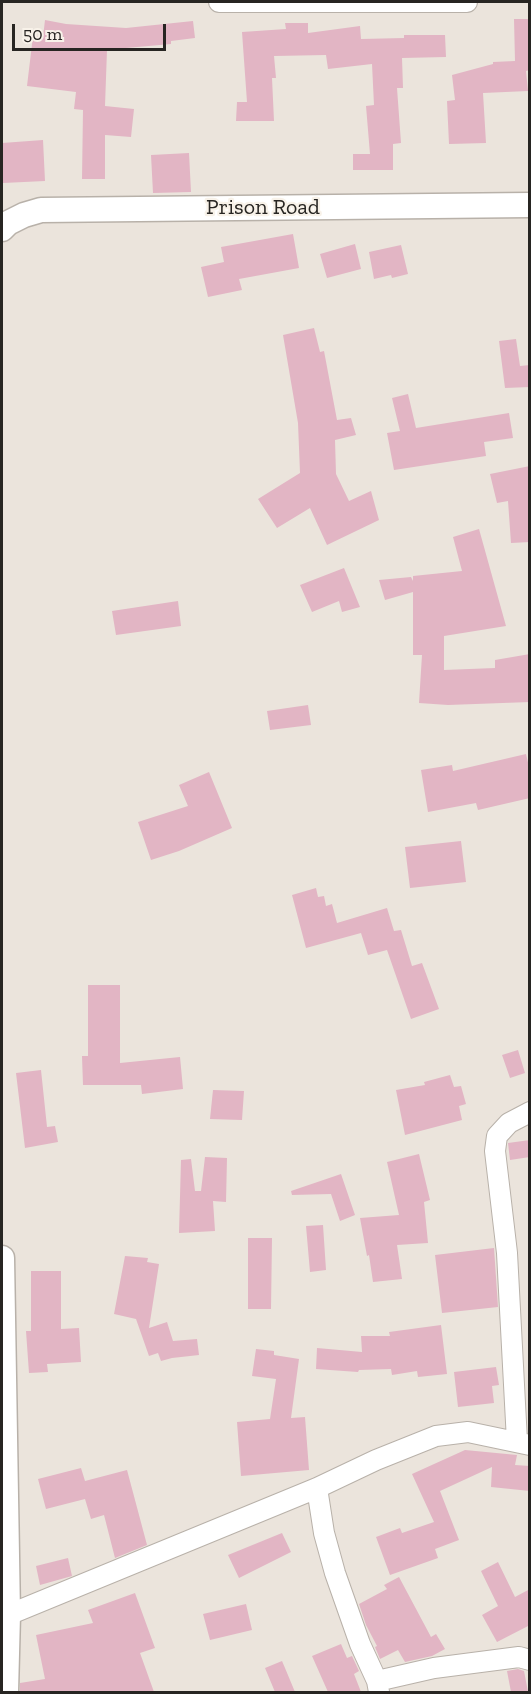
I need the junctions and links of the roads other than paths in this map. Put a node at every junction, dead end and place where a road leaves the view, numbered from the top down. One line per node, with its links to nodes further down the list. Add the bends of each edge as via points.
1 (219, 2): 2 (street)
2 (467, 2)
3 (530, 205): 4 (street, Prison Road, via 41,210)
4 (4, 222)
5 (530, 1112): 7 (street, via 509,1123 497,1136 495,1151)
6 (2, 1258): 9 (street)
7 (523, 1443): 8 (street, via 468,1432 436,1437)
8 (317, 1488): 9 (street); 12 (street, via 335,1573)
9 (8, 1615): 10 (street)
10 (4, 1646): 13 (street)
11 (530, 1660): 12 (street, via 519,1657 434,1668)
12 (378, 1687)
13 (6, 1692)

